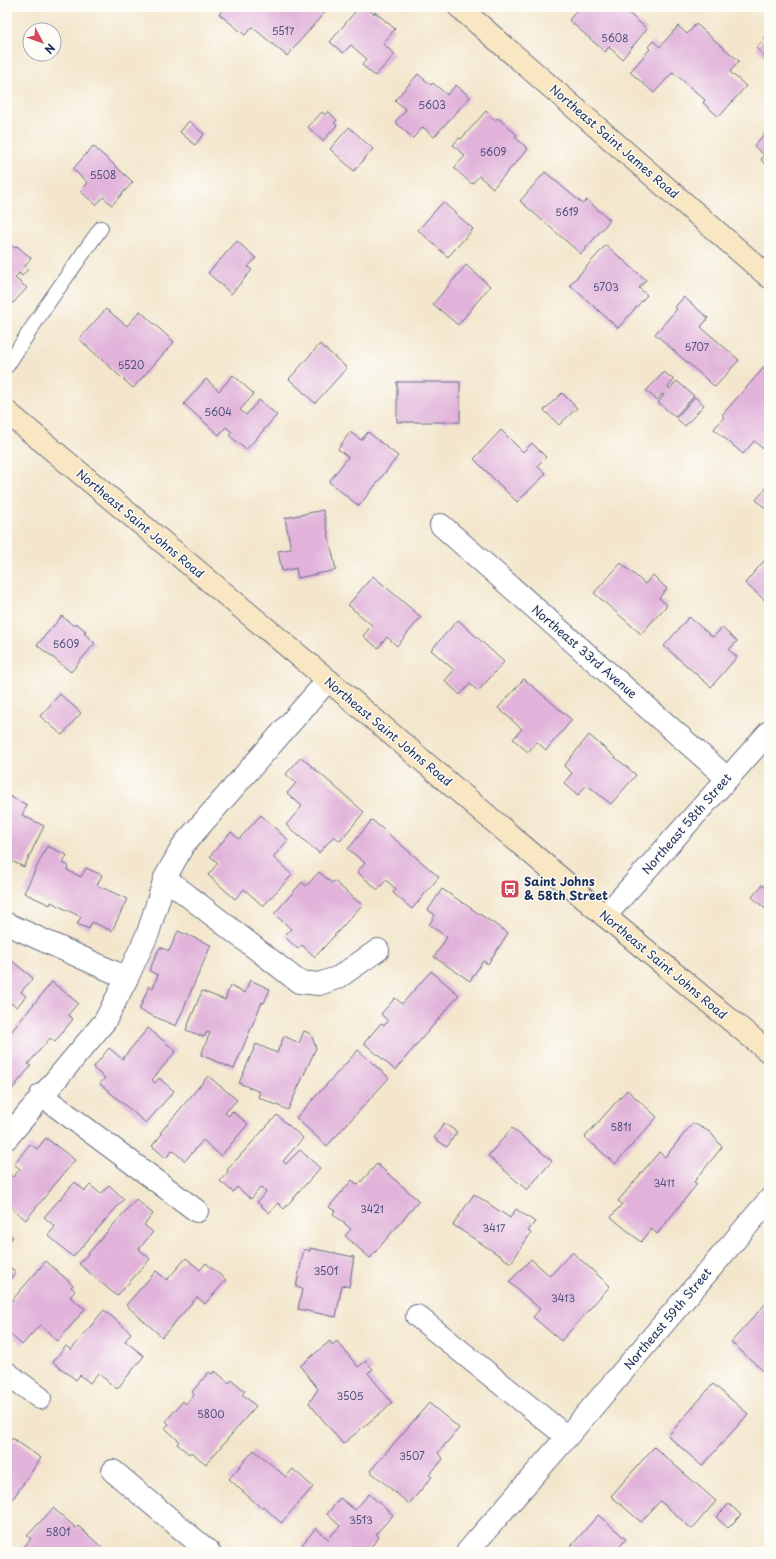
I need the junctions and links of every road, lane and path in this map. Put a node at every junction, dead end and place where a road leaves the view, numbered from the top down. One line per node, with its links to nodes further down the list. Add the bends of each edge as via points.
1 (459, 7): 3 (main road, Northeast Saint James Road)
2 (101, 228): 4 (lane)
3 (769, 277)
4 (7, 366)
5 (7, 412): 7 (main road, Northeast Saint Johns Road)
6 (441, 526): 9 (street, Northeast 33rd Avenue)
7 (328, 680): 10 (street, via 184,844); 11 (main road, Northeast Saint Johns Road)
8 (769, 732): 9 (street, Northeast 58th Street)
9 (727, 778): 11 (street, Northeast 58th Street)
10 (165, 878): 13 (street, via 299,982 320,984 339,976); 14 (street, via 148,933)
11 (605, 916): 15 (main road, Northeast Saint Johns Road)
12 (7, 924): 14 (street)
13 (378, 950)
14 (127, 978): 16 (street, via 104,1021)
15 (769, 1052)
16 (41, 1096): 17 (street); 19 (street)
17 (7, 1138)
18 (769, 1200): 23 (street, Northeast 59th Street)
19 (197, 1212)
20 (417, 1316): 23 (street)
21 (7, 1373): 22 (street)
22 (40, 1398)
23 (567, 1437): 26 (street, Northeast 59th Street)
24 (113, 1471): 25 (street)
25 (209, 1552)
26 (467, 1552)

